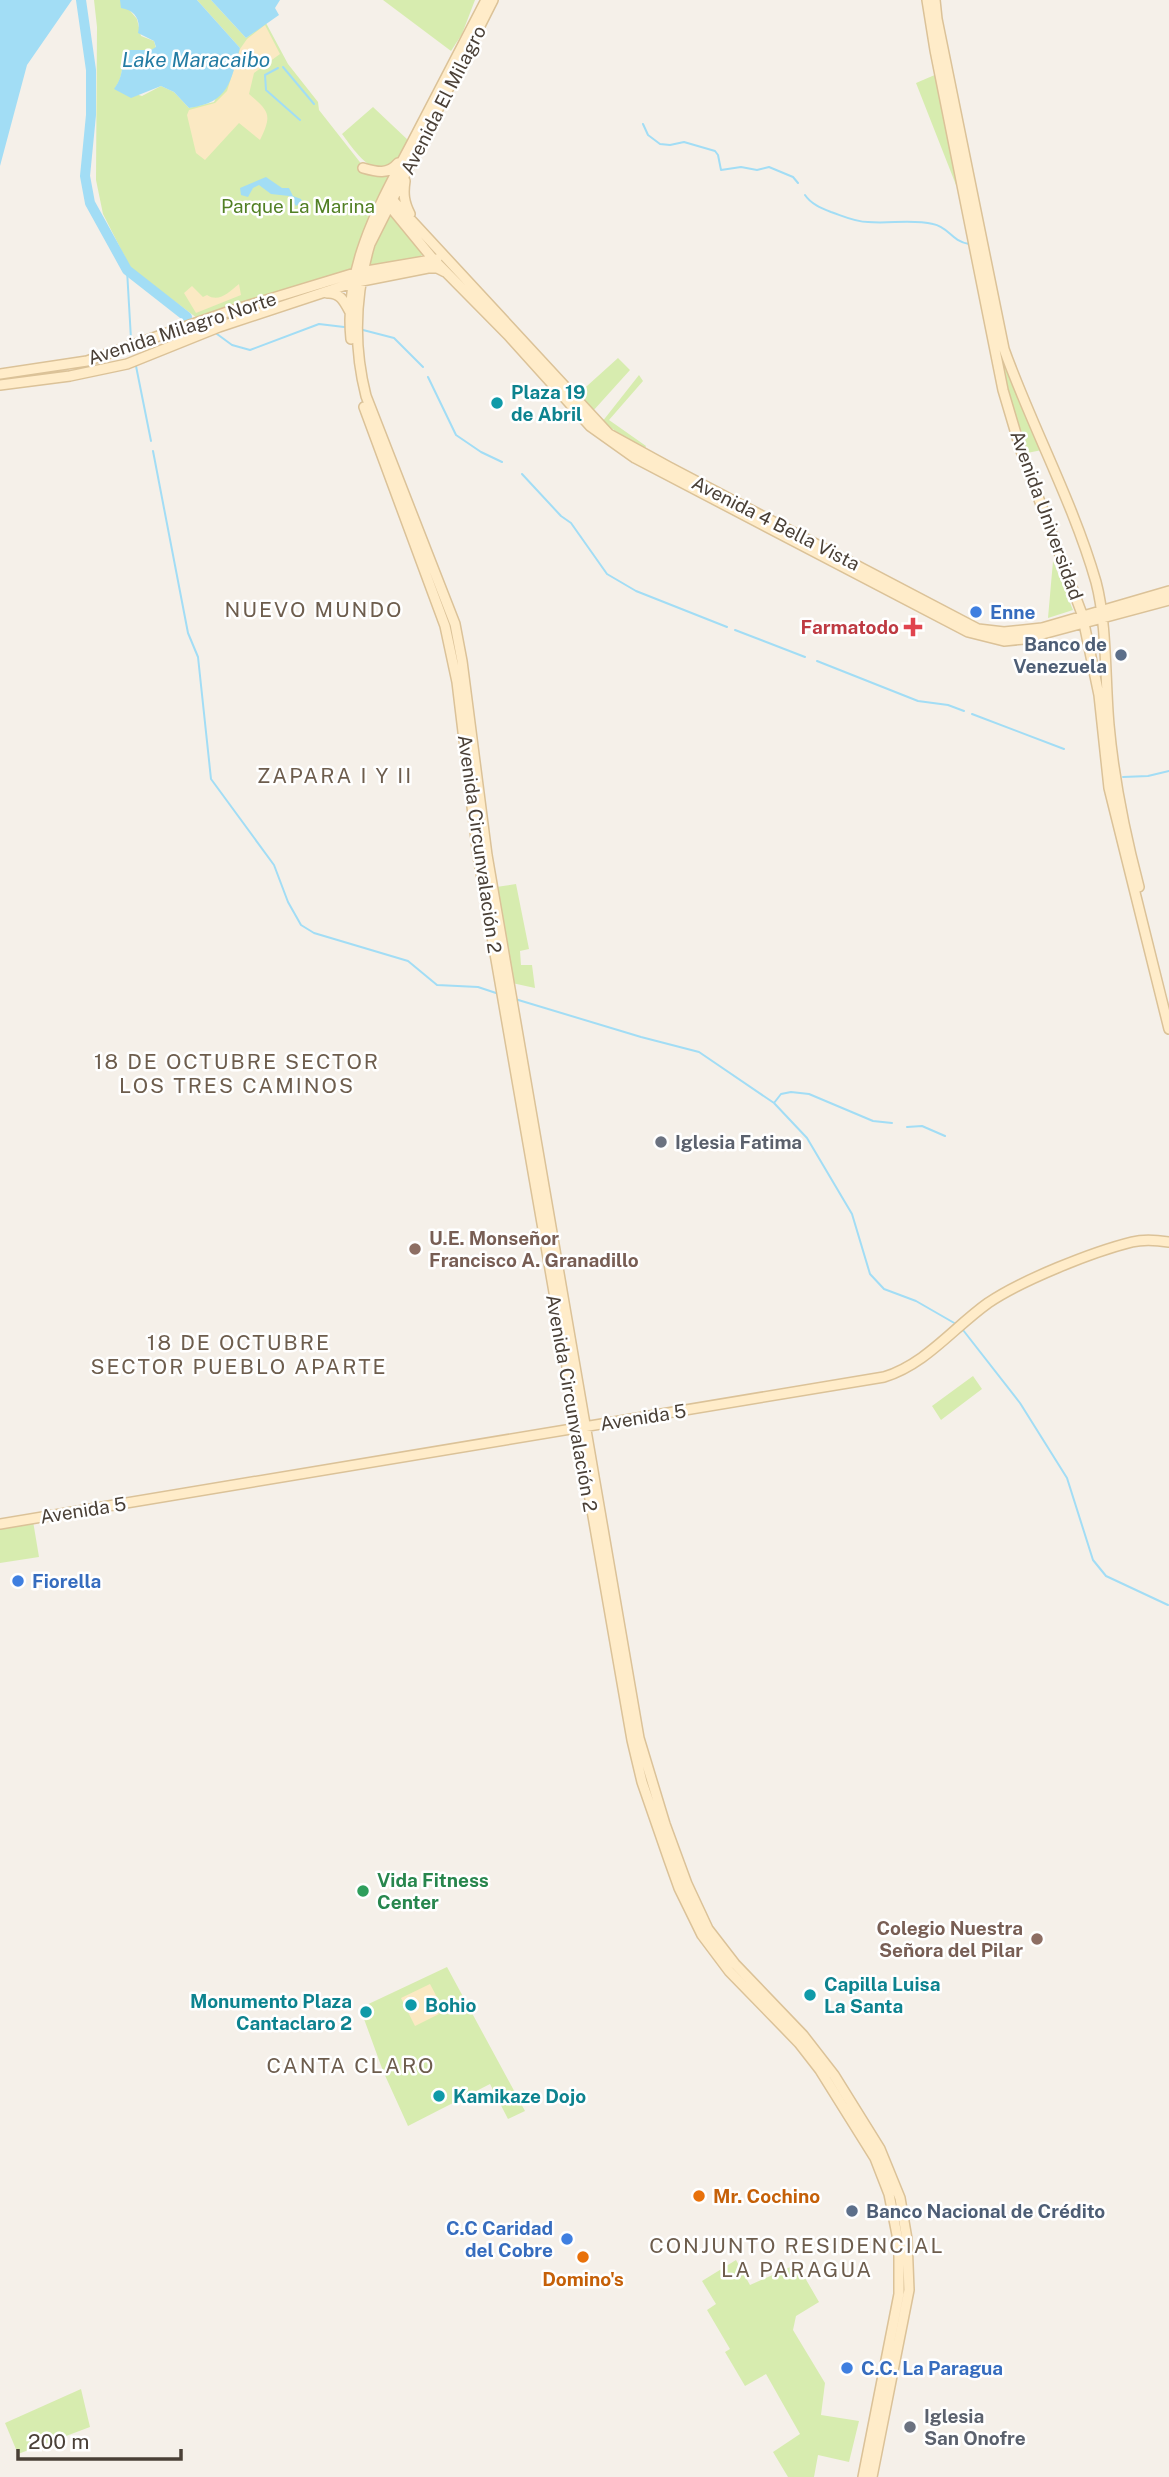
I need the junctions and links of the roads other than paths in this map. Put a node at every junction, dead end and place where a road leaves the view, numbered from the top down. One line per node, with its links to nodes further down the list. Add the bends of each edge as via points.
1 (486, 0): 5 (main road, Avenida El Milagro)
2 (493, 0): 7 (main road, Avenida El Milagro)
3 (927, 0): 24 (main road, Avenida Universidad, via 1003,390)
4 (935, 0): 19 (main road, Avenida Universidad, via 1004,349 1047,449)
5 (409, 148): 6 (main road, via 387,172); 8 (main road, Avenida El Milagro)
6 (363, 168)
7 (406, 177): 8 (main road, Avenida El Milagro); 9 (main road, via 403,191)
8 (387, 199): 9 (main road, Avenida 4 Bella Vista); 10 (main road, Avenida 4 Bella Vista); 13 (main road, Avenida Circunvalación 2, via 364,241)
9 (412, 219): 11 (main road, Avenida 4 Bella Vista)
10 (433, 258): 11 (main road); 12 (main road, Avenida 4 Bella Vista); 13 (main road)
11 (449, 261): 18 (main road, Avenida 4 Bella Vista, via 609,434)
12 (447, 273): 13 (main road, via 428,268); 18 (main road, Avenida 4 Bella Vista, via 612,444)
13 (357, 277): 14 (main road, Avenida Milagro Norte); 15 (main road, Avenida Circunvalación 2); 16 (main road, Avenida Milagro Norte, via 230,311 88,361); 25 (main road, Avenida Circunvalación 2, via 356,335 366,396 454,624 466,681)
14 (318, 294): 15 (main road, via 341,297); 17 (main road, Avenida Milagro Norte, via 219,327 127,365)
15 (351, 316): 25 (main road, Avenida Circunvalación 2, via 360,396 446,626 478,856)
16 (0, 374)
17 (0, 385)
18 (879, 581): 24 (main road, Avenida 4 Bella Vista, via 968,632 987,638 1024,639)
19 (1097, 589): 22 (main road); 23 (main road, Avenida Universidad)
20 (1169, 591): 22 (main road, Avenida 4 Bella Vista)
21 (1169, 600): 23 (main road, Avenida 4 Bella Vista)
22 (1118, 606): 23 (main road, Avenida 4 Bella Vista)
23 (1101, 615): 24 (main road, Avenida 4 Bella Vista); 27 (main road, Avenida Universidad, via 1116,781)
24 (1084, 620): 28 (main road, Avenida Universidad, via 1110,788)
25 (505, 983): 26 (main road, Avenida Circunvalación 2)
26 (507, 1001): 30 (main road, Avenida Circunvalación 2); 30 (main road, Avenida Circunvalación 2, via 521,1136 564,1378)
27 (1169, 1004)
28 (1169, 1029)
29 (1169, 1242): 30 (main road, Avenida 5, via 1133,1242 1030,1280 988,1303 917,1362 884,1377)
30 (581, 1427): 31 (main road, Avenida 5); 32 (main road, Avenida Circunvalación 2, via 585,1498 618,1687 668,1860 702,1935 820,2070 875,2158 890,2194 899,2245 899,2294); 33 (main road, Avenida Circunvalación 2, via 639,1738 665,1825 708,1929 834,2075 880,2149 900,2198 909,2290)
31 (0, 1524)
32 (863, 2477)
33 (872, 2477)

